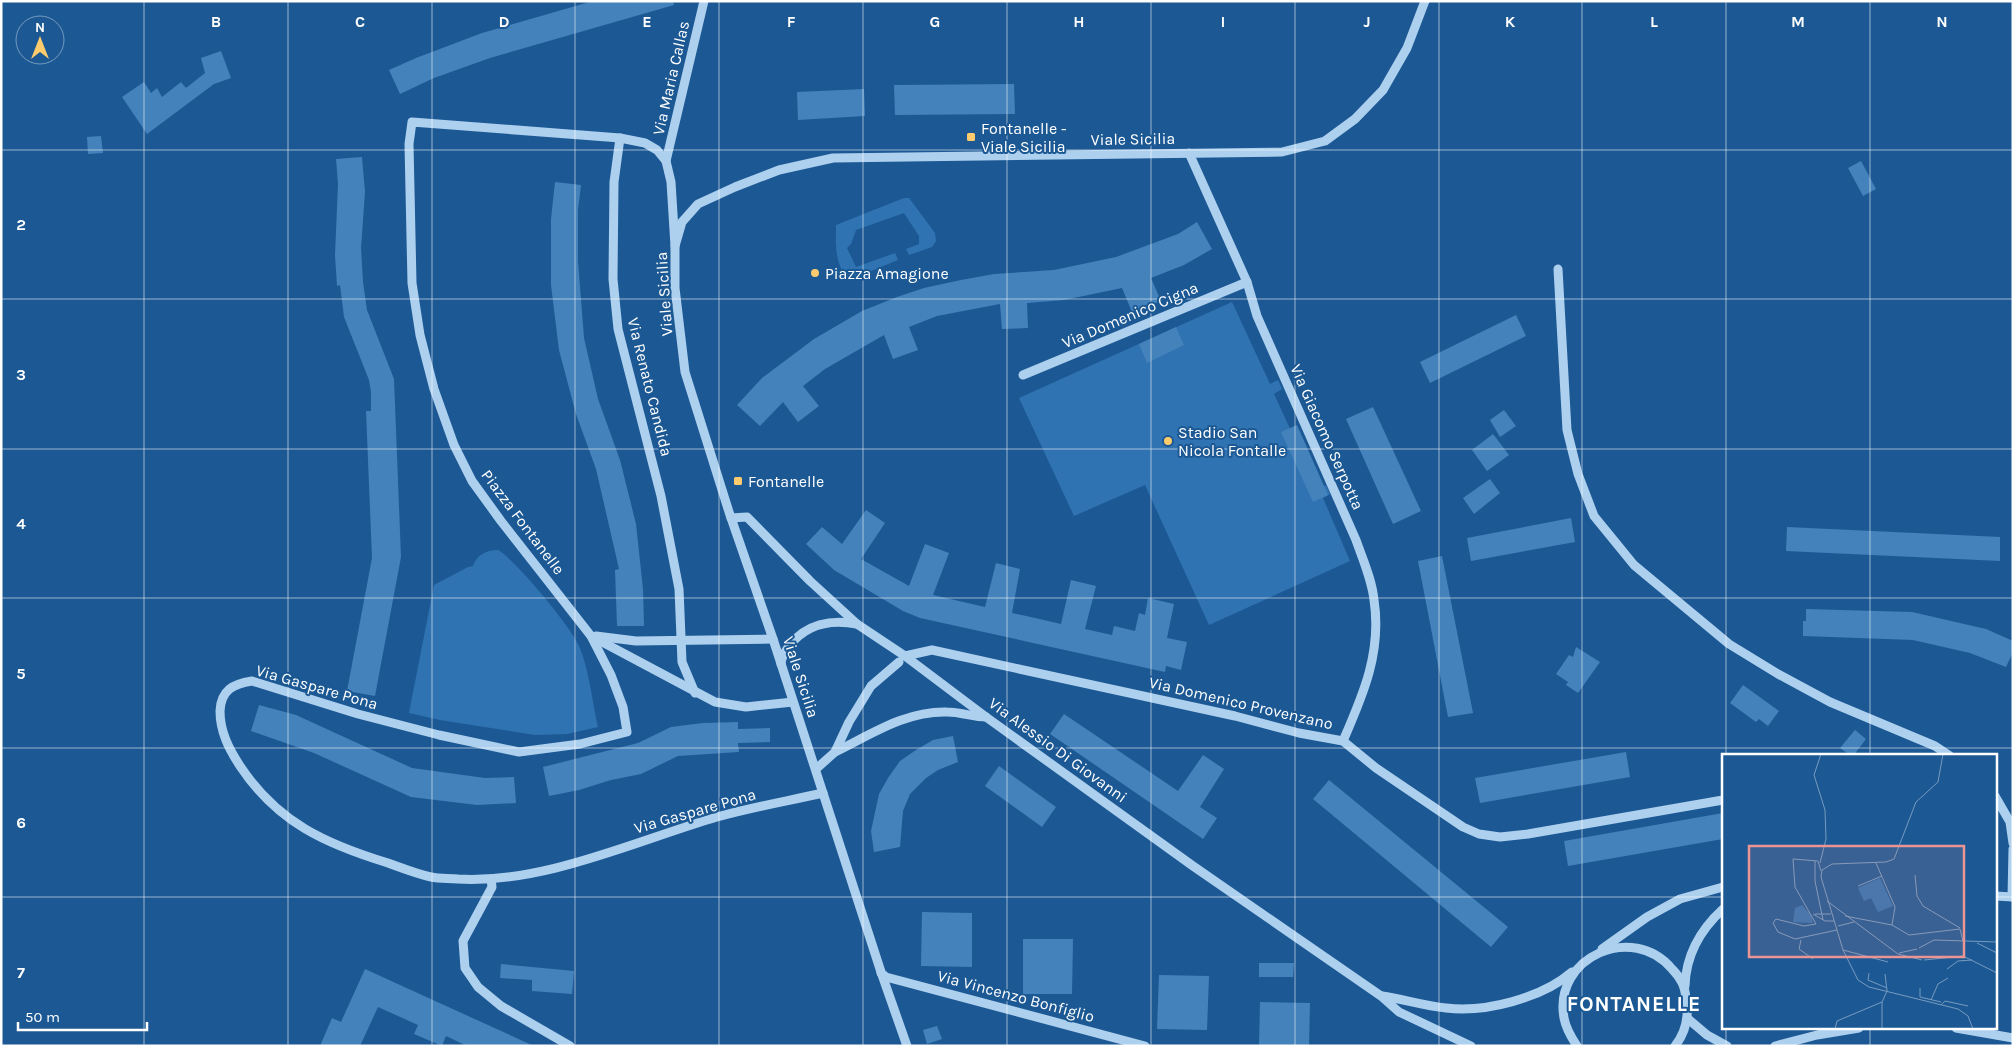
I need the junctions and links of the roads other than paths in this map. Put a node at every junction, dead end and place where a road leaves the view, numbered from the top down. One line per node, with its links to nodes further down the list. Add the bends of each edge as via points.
1 (704, 1): 5 (street, Via Maria Callas)
2 (1425, 1): 4 (street, Viale Sicilia, via 1407,48 1383,90 1355,119 1325,141 1282,152)
3 (620, 138): 5 (street, via 645,143); 12 (street, Piazza Fontanelle, via 412,122 409,144 412,283 420,335 434,389 454,445 472,481); 14 (street, Via Renato Candida, via 614,192 613,279 618,329 662,496 679,589)
4 (1189, 153): 6 (street, Viale Sicilia, via 833,158 779,170 698,204 682,222); 8 (street, Via Giacomo Serpotta)
5 (666, 161): 6 (street, via 671,182)
6 (675, 246): 10 (street, Viale Sicilia, via 675,288 685,372)
7 (1558, 269): 22 (street, via 1567,430 1578,474 1594,516 1634,565 1730,644 1830,702)
8 (1247, 282): 9 (street, Via Domenico Cigna); 20 (street, Via Giacomo Serpotta, via 1257,316 1356,540 1374,598 1376,647 1361,701)
9 (1024, 376)
10 (731, 518): 11 (street, Via Alessio Di Giovanni, via 747,517); 13 (street, Viale Sicilia)
11 (858, 624): 15 (street, Via Alessio Di Giovanni); 16 (street, via 833,621 800,634 786,650 781,660)
12 (591, 636): 14 (street); 17 (street); 29 (street, Via Gaspare Pona, via 611,675 623,707 627,732 580,744 519,752 366,717 252,681 237,684 225,693 220,721 228,748 252,784 275,809 311,833 365,856 432,877)
13 (773, 639): 14 (street); 16 (street, Viale Sicilia)
14 (681, 641): 17 (street, Via Renato Candida, via 682,662)
15 (902, 659): 19 (street, Via Alessio Di Giovanni); 20 (street, Via Domenico Provenzano, via 932,650); 21 (street, via 871,686 849,722)
16 (782, 669): 18 (street, Viale Sicilia)
17 (695, 693): 18 (street, via 715,702 746,707)
18 (793, 702): 23 (street, Viale Sicilia)
19 (986, 717): 21 (street, via 948,712 917,715 886,725); 38 (street, Via Alessio Di Giovanni)
20 (1342, 741): 26 (street, Via Domenico Provenzano, via 1448,818 1479,834 1500,837 1528,834)
21 (836, 752): 23 (street)
22 (1947, 754)
23 (816, 769): 24 (street, Viale Sicilia)
24 (823, 793): 29 (street, Via Gaspare Pona, via 718,817 564,865); 36 (street, Viale Sicilia)
25 (1996, 798): 27 (street, via 2010,822)
26 (1722, 800)
27 (2013, 843)
28 (2013, 849): 32 (street)
29 (491, 879): 43 (street, via 492,887 463,942 466,968 478,987 501,1006)
30 (1722, 887): 34 (street, via 1680,899 1660,909)
31 (1996, 896): 32 (street)
32 (2012, 897)
33 (1722, 910): 37 (street, via 1706,924 1694,947 1685,974)
34 (1596, 954): 35 (street, Via Alessio Di Giovanni); 37 (street, Via Alessio Di Giovanni, via 1617,947 1653,952 1666,961)
35 (1585, 962): 38 (street, Via Alessio Di Giovanni, via 1565,979 1542,990 1508,1003 1473,1009 1446,1008); 47 (street, Via Alessio Di Giovanni, via 1571,978 1565,994 1564,1016)
36 (881, 972): 44 (street, Viale Sicilia); 45 (street, Via Vincenzo Bonfiglio, via 886,977)
37 (1685, 988): 39 (street, Via Alessio Di Giovanni)
38 (1381, 996): 46 (street, Via Alessio Di Giovanni, via 1399,1012)
39 (1687, 1018): 48 (street, Via Alessio Di Giovanni); 49 (street)
40 (1848, 1030): 50 (street)
41 (1967, 1030): 42 (street)
42 (2013, 1038)
43 (570, 1046)
44 (907, 1046)
45 (1144, 1046)
46 (1471, 1046)
47 (1577, 1046)
48 (1675, 1046)
49 (1727, 1046)
50 (1775, 1046)

